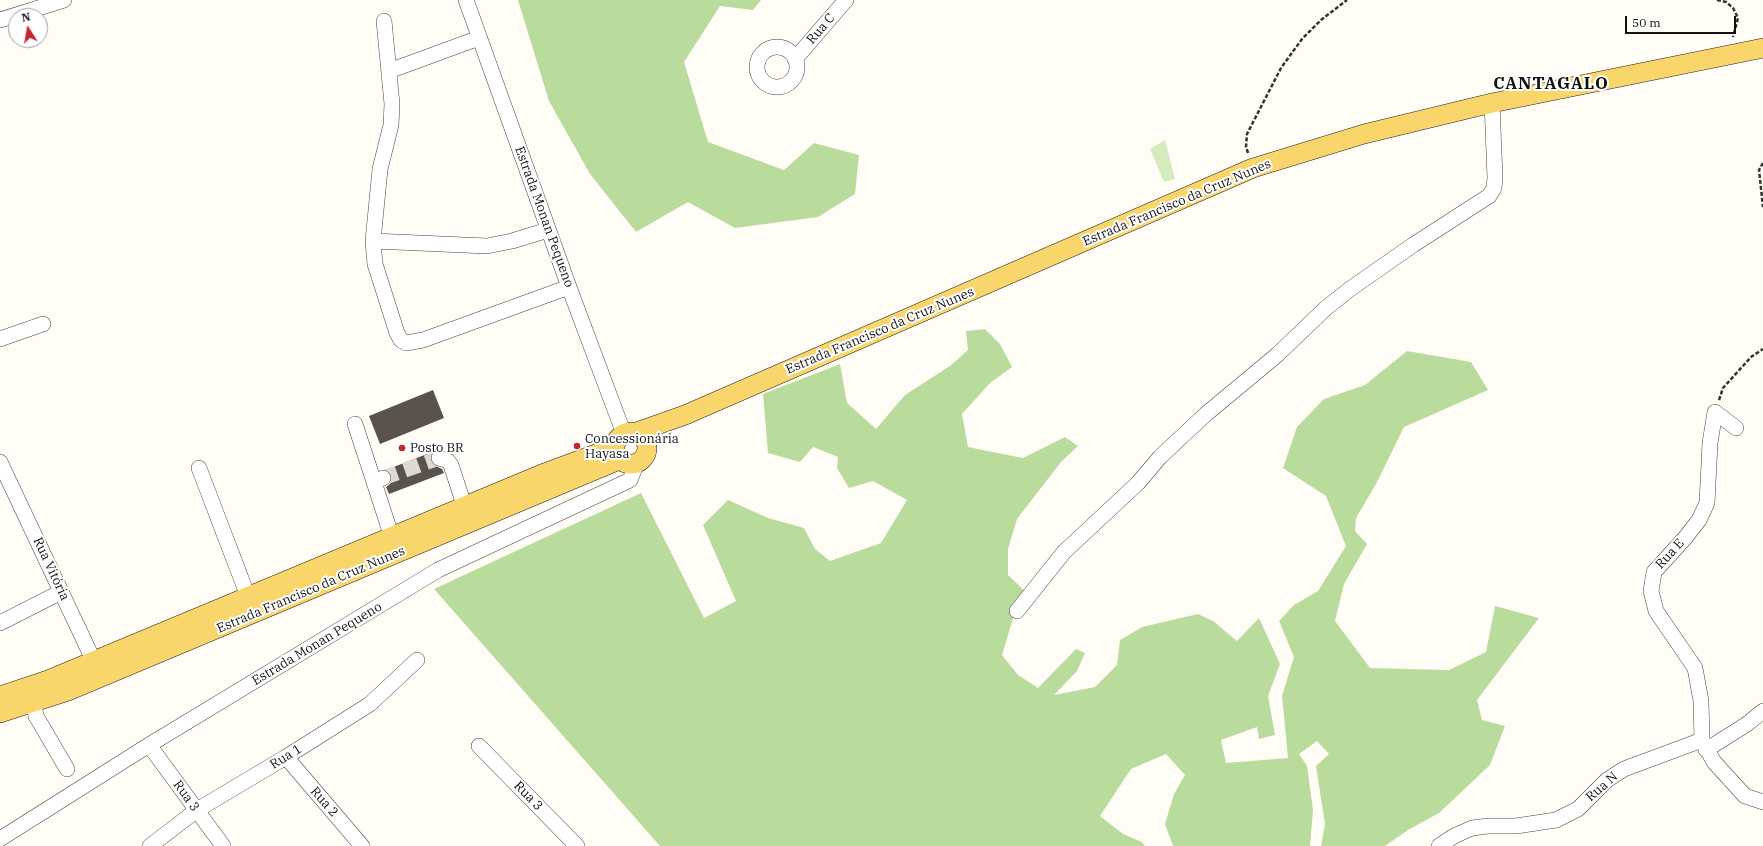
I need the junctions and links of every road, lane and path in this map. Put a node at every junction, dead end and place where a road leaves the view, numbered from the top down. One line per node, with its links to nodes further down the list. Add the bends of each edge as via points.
1 (64, 0): 6 (street)
2 (466, 0): 8 (street, Estrada Monan Pequeno)
3 (846, 0): 11 (street, Rua C)
4 (1347, 0): 14 (path, via 1302,39 1281,68 1247,134)
5 (1717, 0): 10 (path, via 1730,5 1738,18)
6 (0, 20)
7 (384, 22): 12 (street)
8 (479, 38): 12 (street); 17 (street, Estrada Monan Pequeno)
9 (1763, 48): 10 (main road, Estrada Francisco da Cruz Nunes)
10 (1727, 55): 13 (main road, Estrada Francisco da Cruz Nunes)
11 (795, 59)
12 (389, 70): 18 (street, via 391,125 380,168)
13 (1492, 103): 26 (main road, Estrada Francisco da Cruz Nunes, via 1364,134 1253,168 685,414); 34 (street, via 1495,178 1494,188 1489,196 1413,245 1326,308 1277,355 1206,414 1138,483 1064,552)
14 (1246, 146)
15 (1763, 163): 16 (path, via 1759,170)
16 (1763, 207)
17 (548, 230): 18 (street, via 512,242 487,246); 19 (street, Estrada Monan Pequeno)
18 (373, 241): 19 (street, via 376,264 397,332 406,343 423,340)
19 (569, 287): 26 (street, Estrada Monan Pequeno)
20 (43, 324): 21 (street)
21 (0, 339)
22 (1763, 349): 23 (path, via 1751,357 1723,388)
23 (1715, 412): 25 (street); 43 (street, Rua E, via 1710,443 1707,503 1699,520 1654,572 1651,591 1656,611 1695,668 1701,701)
24 (355, 424): 31 (street, via 378,480)
25 (1736, 428)
26 (629, 447): 30 (main road, Estrada Francisco da Cruz Nunes); 42 (street, Estrada Monan Pequeno, via 630,480 438,570)
27 (439, 458): 30 (street, via 451,465)
28 (0, 462): 32 (street, Rua Vitória)
29 (199, 468): 33 (street)
30 (468, 514): 31 (main road, Estrada Francisco da Cruz Nunes)
31 (394, 545): 33 (main road, Estrada Francisco da Cruz Nunes)
32 (61, 592): 35 (street); 37 (street, Rua Vitória)
33 (251, 605): 37 (main road, Estrada Francisco da Cruz Nunes)
34 (1017, 611)
35 (0, 622)
36 (417, 660): 45 (street, Rua 1, via 370,704)
37 (98, 669): 38 (main road, Estrada Francisco da Cruz Nunes, via 48,680); 39 (main road, Estrada Francisco da Cruz Nunes)
38 (0, 696)
39 (34, 704): 41 (main road, Estrada Francisco da Cruz Nunes); 46 (street, via 36,716)
40 (1763, 710): 43 (street, Rua N, via 1746,724)
41 (0, 713)
42 (150, 745): 48 (street, Rua 3); 49 (street, Estrada Monan Pequeno)
43 (1704, 745): 47 (street, via 1714,762 1745,796); 54 (street, Rua N, via 1624,769 1608,780 1578,809 1556,820 1516,826 1472,828)
44 (479, 746): 53 (street, Rua 3)
45 (286, 758): 48 (street, Rua 1); 52 (street, Rua 2)
46 (67, 769)
47 (1763, 802)
48 (197, 810): 50 (street, Rua 1); 51 (street, Rua 3)
49 (0, 839)
50 (150, 846)
51 (223, 846)
52 (362, 846)
53 (577, 846)
54 (1439, 846)

